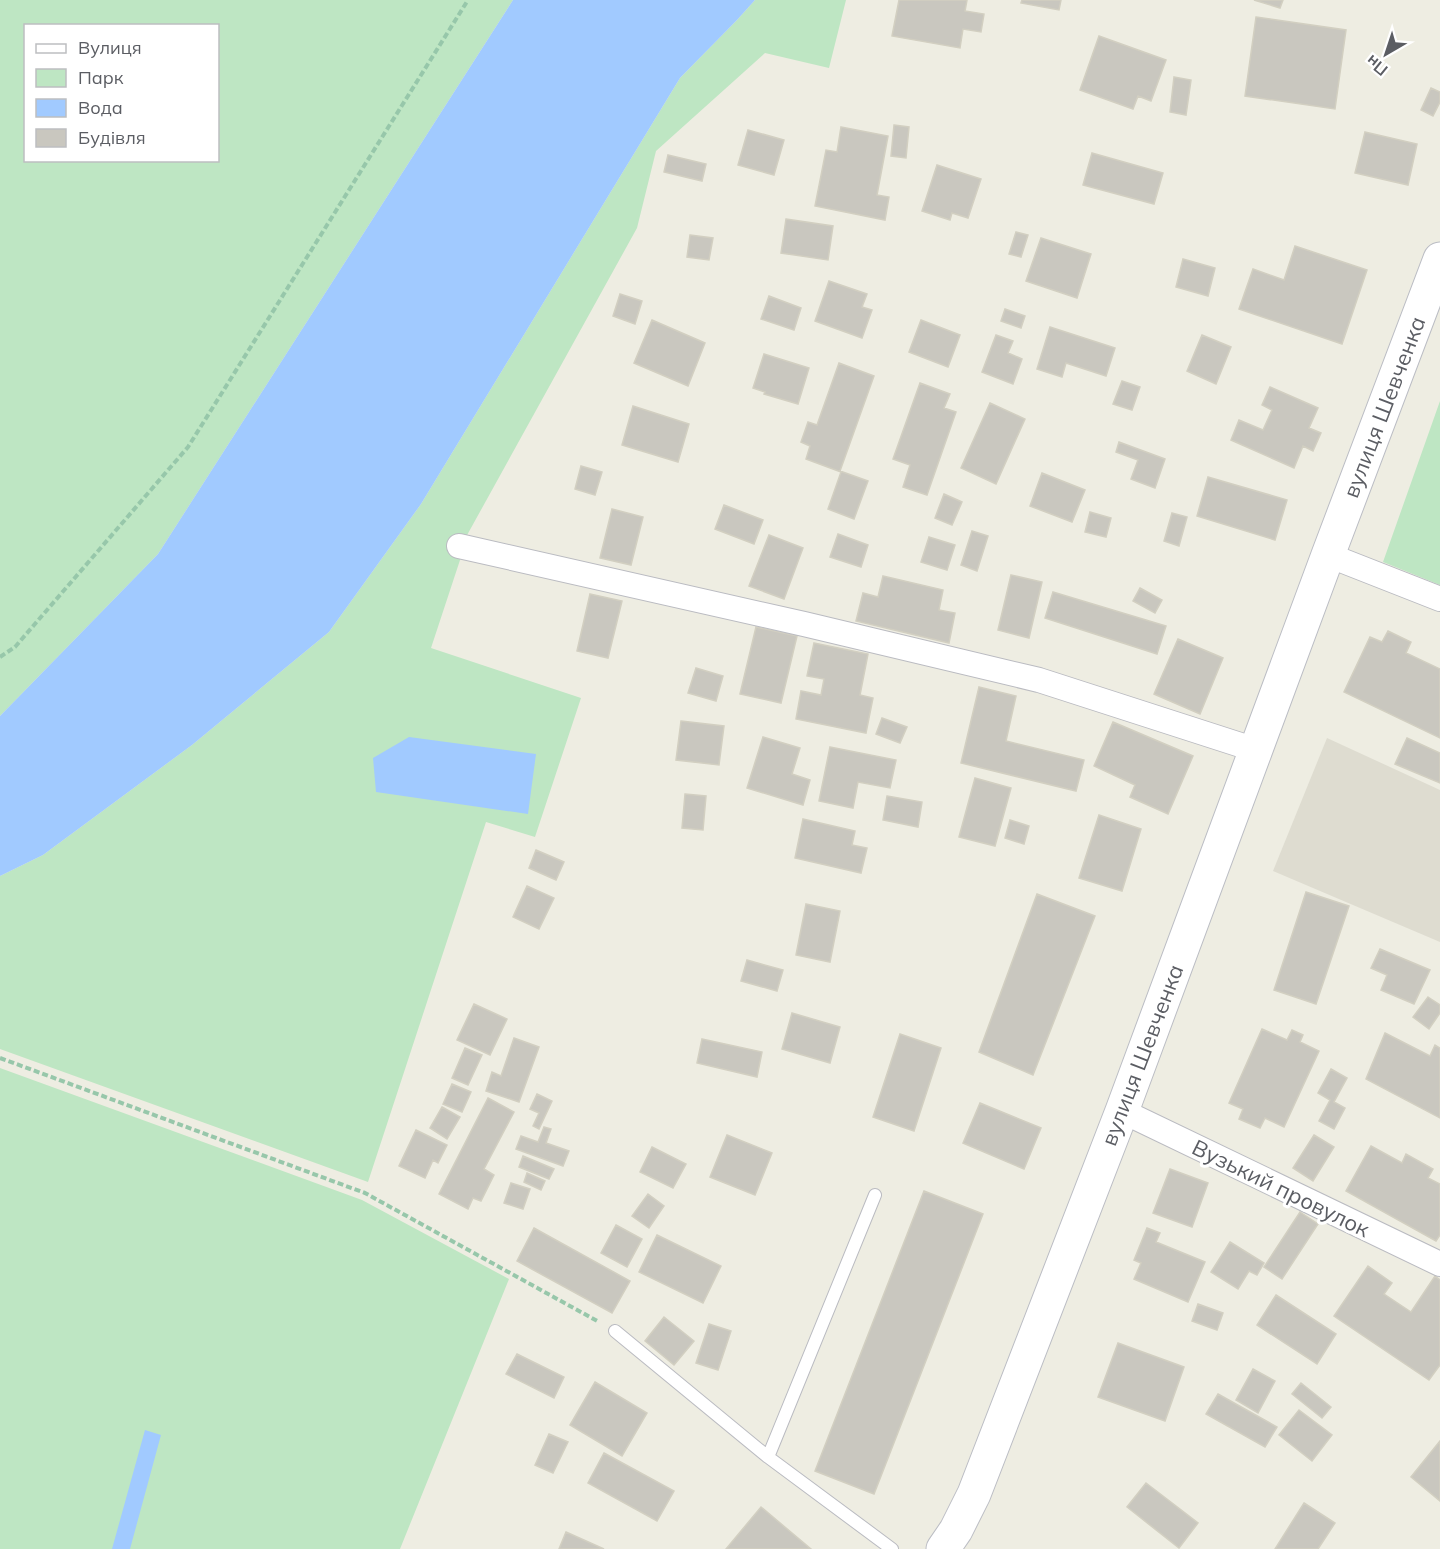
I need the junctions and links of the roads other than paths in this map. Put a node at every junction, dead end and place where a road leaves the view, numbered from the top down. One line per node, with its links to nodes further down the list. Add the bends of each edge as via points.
1 (1440, 259): 3 (main road, вулиця Шевченка)
2 (459, 546): 5 (street, via 1040,680)
3 (1328, 555): 4 (street); 5 (main road, вулиця Шевченка)
4 (1440, 599)
5 (1256, 750): 6 (main road, вулиця Шевченка)
6 (1122, 1111): 8 (street, Вузький провулок); 12 (main road, вулиця Шевченка, via 974,1494)
7 (875, 1195): 10 (lane)
8 (1440, 1264)
9 (615, 1331): 10 (lane)
10 (768, 1457): 11 (lane)
11 (892, 1549)
12 (943, 1549)

